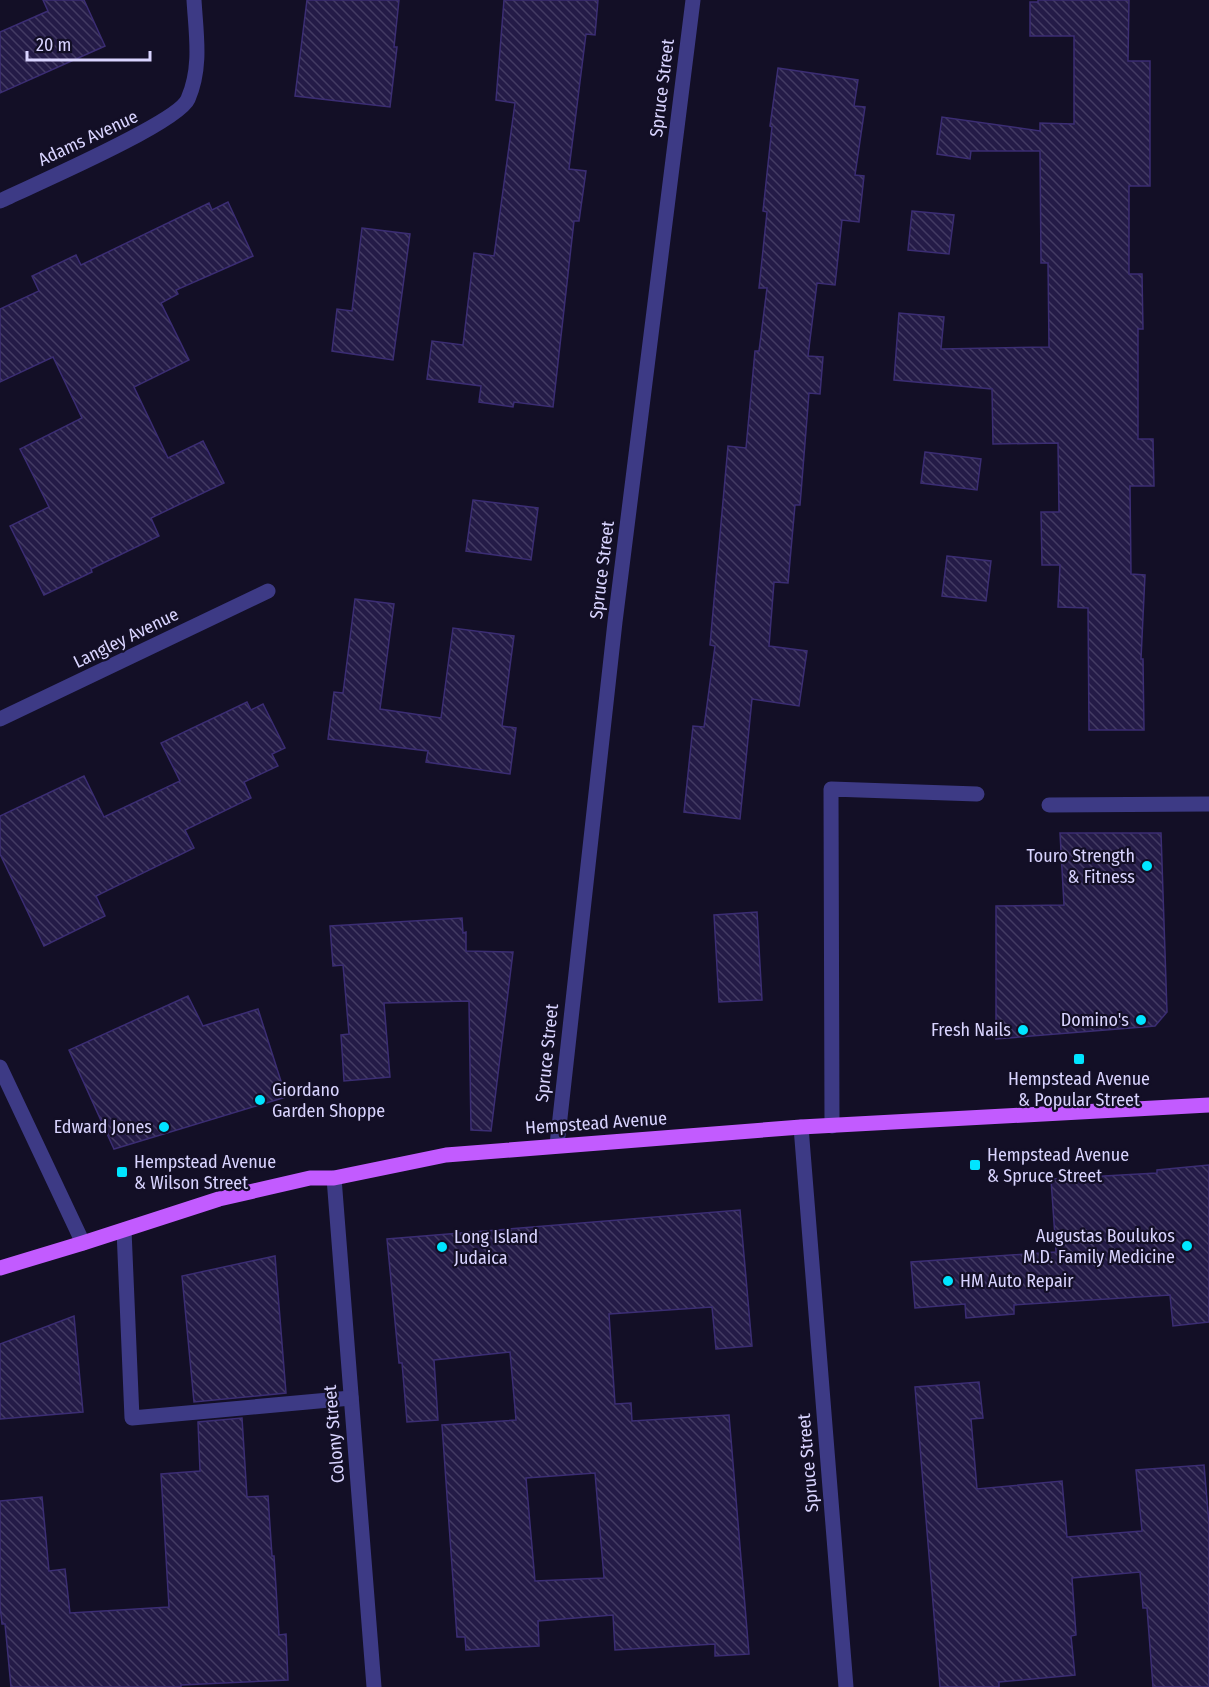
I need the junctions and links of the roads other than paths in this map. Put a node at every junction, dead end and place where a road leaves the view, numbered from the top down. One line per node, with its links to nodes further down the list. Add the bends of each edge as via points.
1 (194, 0): 3 (street, Adams Avenue, via 198,65 188,102 156,127)
2 (693, 0): 13 (street, Spruce Street, via 615,622)
3 (0, 201)
4 (268, 591): 5 (street, Langley Avenue)
5 (0, 719)
6 (976, 794): 11 (street, via 831,789)
7 (1209, 804): 8 (street)
8 (1048, 805)
9 (0, 1067): 16 (street)
10 (1209, 1105): 11 (main road, Hempstead Avenue)
11 (832, 1126): 12 (main road, Hempstead Avenue)
12 (801, 1127): 13 (main road, Hempstead Avenue); 20 (street, Spruce Street)
13 (557, 1145): 14 (main road, Hempstead Avenue, via 446,1155)
14 (334, 1178): 15 (main road, Hempstead Avenue, via 310,1178 219,1199); 18 (street, Colony Street)
15 (124, 1230): 16 (main road, Hempstead Avenue); 18 (street, via 132,1418)
16 (83, 1244): 17 (main road, Hempstead Avenue)
17 (0, 1268)
18 (351, 1398): 19 (street, Colony Street)
19 (374, 1687)
20 (846, 1687)

